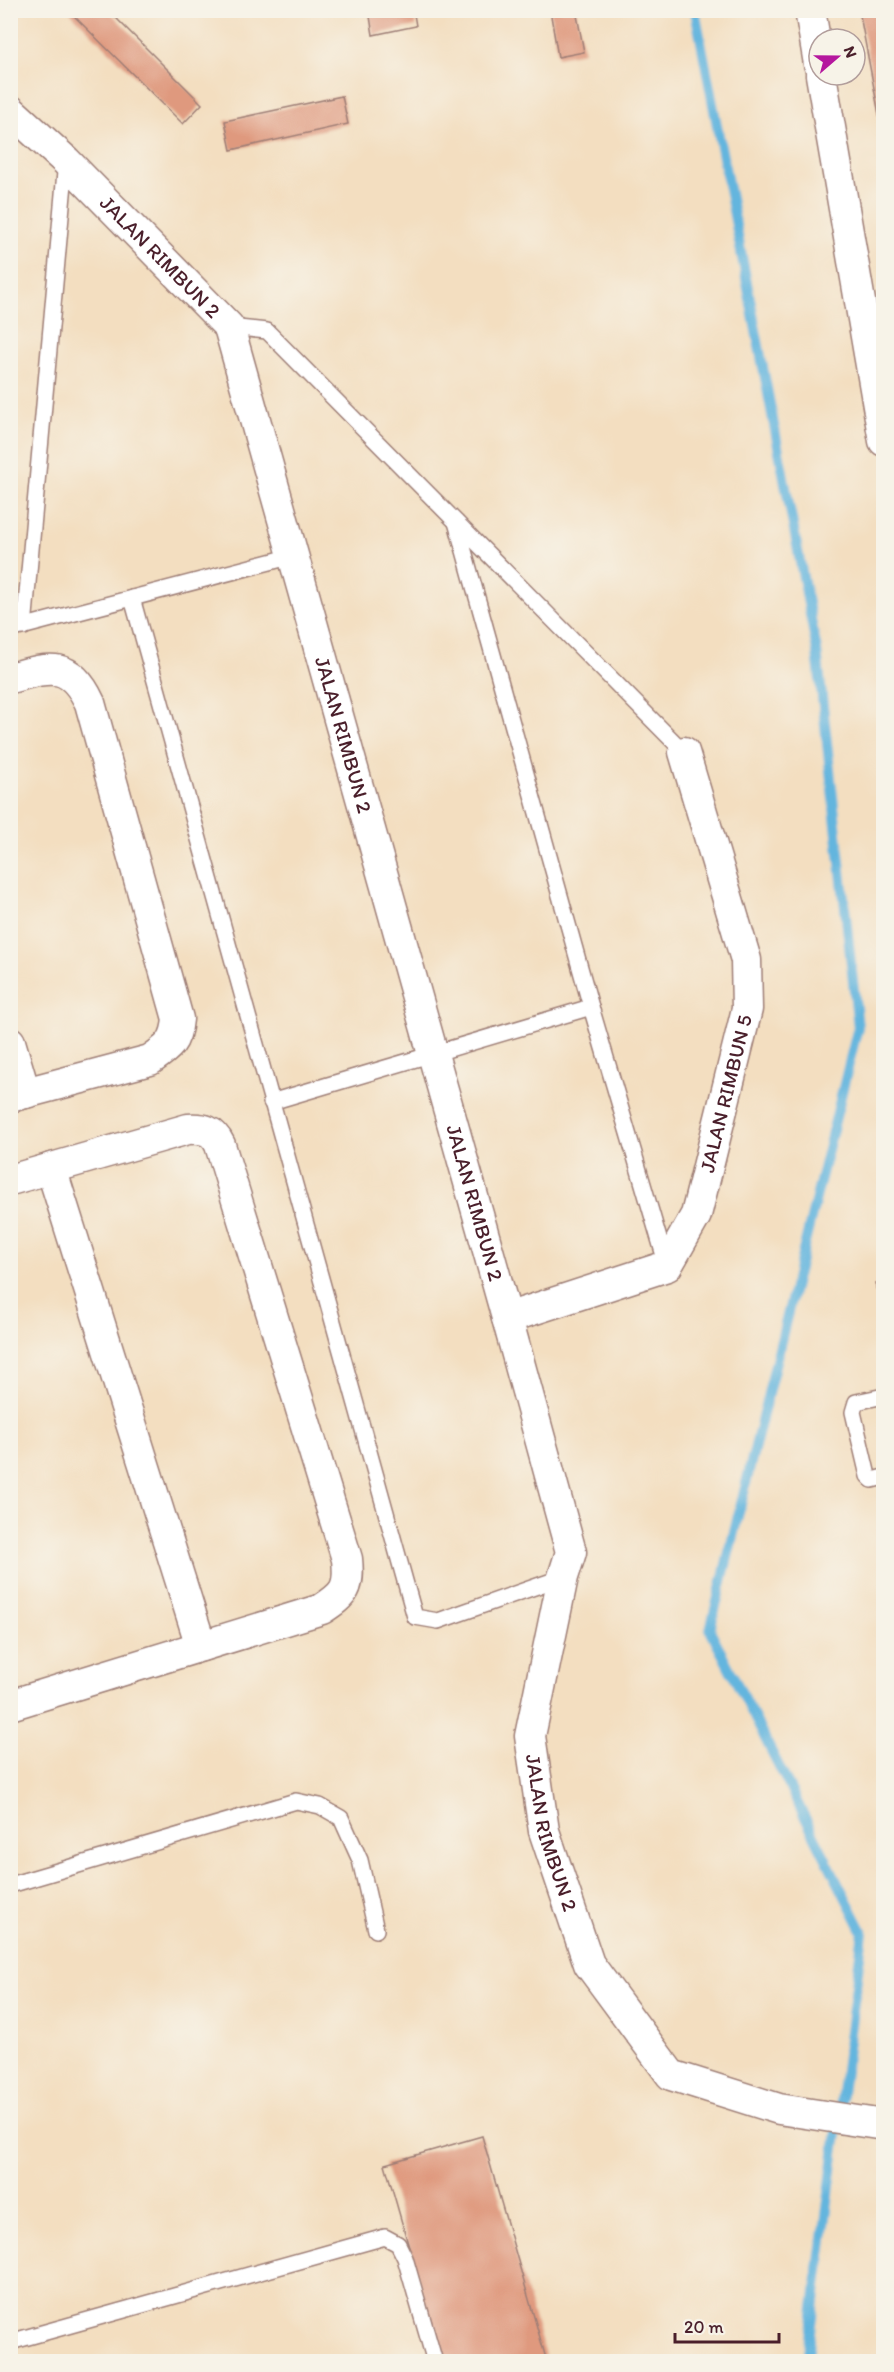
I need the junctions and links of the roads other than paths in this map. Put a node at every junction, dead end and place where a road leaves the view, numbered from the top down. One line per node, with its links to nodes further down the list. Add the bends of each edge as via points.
1 (810, 10): 2 (street)
2 (813, 27)
3 (823, 87): 7 (street)
4 (10, 110): 5 (street, JALAN RIMBUN 2)
5 (66, 161): 6 (street, JALAN RIMBUN 2); 12 (lane)
6 (229, 327): 9 (lane, via 267,331); 10 (street, JALAN RIMBUN 2)
7 (883, 436): 8 (street)
8 (884, 441)
9 (456, 522): 14 (lane); 15 (lane)
10 (293, 556): 11 (lane); 17 (street, JALAN RIMBUN 2)
11 (132, 598): 12 (lane); 19 (lane)
12 (17, 629)
13 (10, 678): 18 (street, via 44,669 61,670 81,683 90,703 178,1019 176,1035 168,1047 150,1060)
14 (684, 752): 22 (street, JALAN RIMBUN 5, via 746,960 747,1009 696,1215)
15 (591, 1007): 17 (lane); 22 (lane)
16 (10, 1042): 18 (street)
17 (433, 1054): 19 (lane); 23 (street, JALAN RIMBUN 2)
18 (18, 1095)
19 (271, 1102): 26 (lane, via 414,1617 438,1621)
20 (51, 1168): 21 (street); 27 (street); 27 (street, via 188,1130 203,1128 215,1135 220,1145 347,1559 349,1578 342,1596 322,1609)
21 (10, 1180)
22 (667, 1266): 23 (street)
23 (507, 1318): 26 (street, JALAN RIMBUN 2, via 571,1552)
24 (884, 1396): 25 (lane, via 856,1402 853,1412 868,1476 872,1480)
25 (884, 1477)
26 (563, 1577): 31 (street, JALAN RIMBUN 2, via 530,1736 544,1832 590,1964 671,2075 779,2109)
27 (201, 1646): 28 (street)
28 (10, 1705)
29 (10, 1885): 30 (lane, via 296,1801 320,1806 341,1818 360,1860)
30 (376, 1930)
31 (884, 2125)
32 (10, 2342): 33 (lane, via 385,2237 398,2244 405,2258)
33 (435, 2361)

